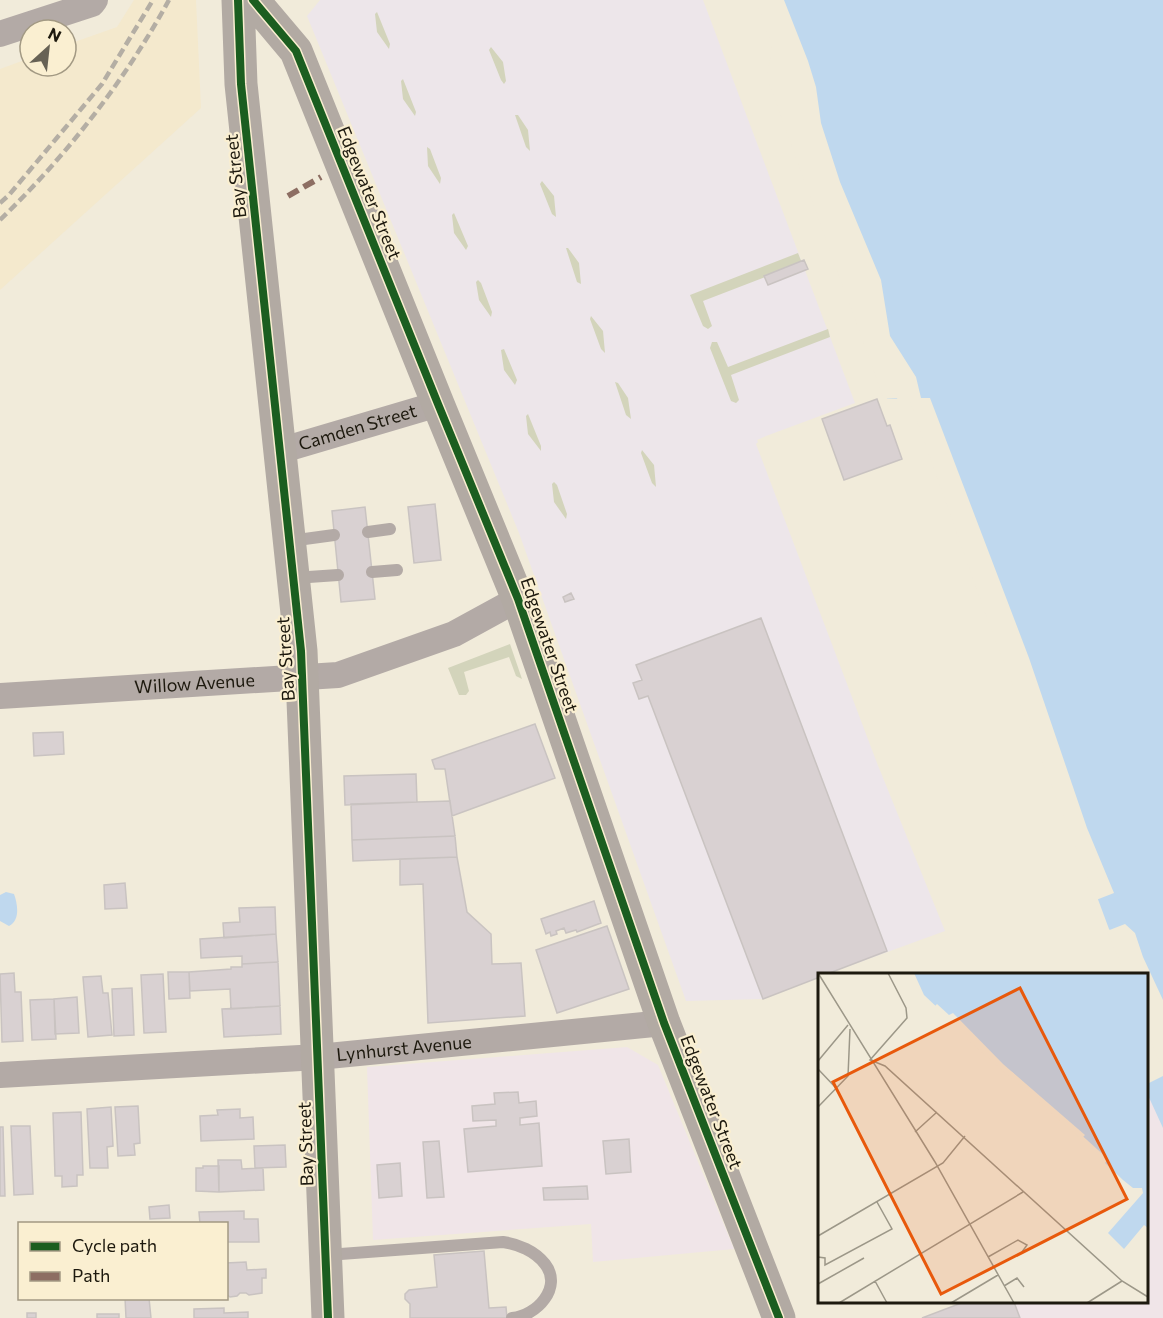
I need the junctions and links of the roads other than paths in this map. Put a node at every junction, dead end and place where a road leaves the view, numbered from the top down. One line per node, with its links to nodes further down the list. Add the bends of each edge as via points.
1 (94, 0): 4 (street, via 92,4)
2 (238, 0): 6 (street, Bay Street, via 241,84)
3 (253, 0): 5 (street, Edgewater Street, via 297,51)
4 (0, 32)
5 (438, 404): 6 (street, Camden Street); 15 (street, Edgewater Street)
6 (279, 451): 10 (street, Bay Street)
7 (390, 529): 8 (lane)
8 (368, 532)
9 (334, 536): 10 (lane)
10 (289, 541): 14 (street, Bay Street)
11 (397, 570): 12 (lane)
12 (372, 572)
13 (338, 575): 14 (lane)
14 (294, 579): 16 (street, Bay Street)
15 (518, 599): 16 (street, Willow Avenue, via 454,634 338,675); 18 (street, Edgewater Street)
16 (303, 679): 17 (street, Willow Avenue); 19 (street, Bay Street)
17 (0, 696)
18 (664, 1023): 19 (street, Lynhurst Avenue); 24 (street, Edgewater Street)
19 (318, 1057): 20 (street, Lynhurst Avenue); 21 (street, Bay Street)
20 (0, 1075)
21 (326, 1256): 22 (street, Bay Street); 23 (lane, via 503,1242 520,1246 546,1264 550,1281 537,1309)
22 (328, 1318)
23 (512, 1318)
24 (779, 1318)

